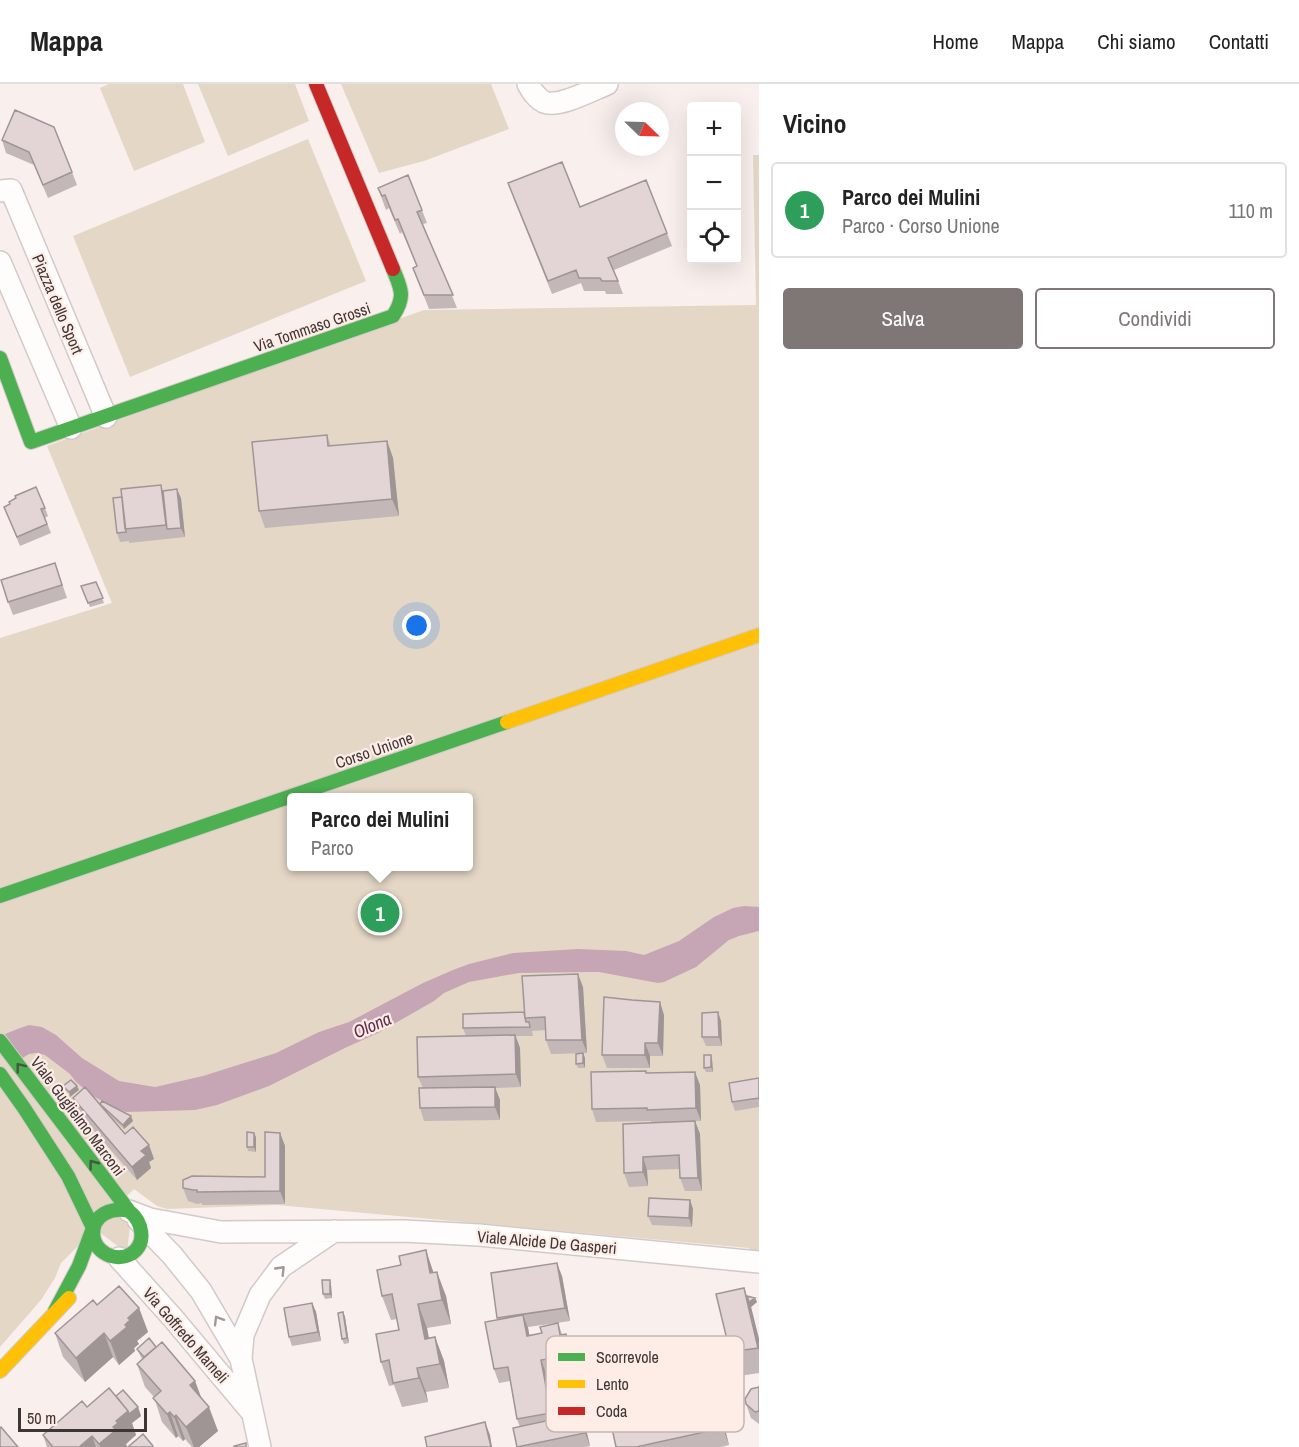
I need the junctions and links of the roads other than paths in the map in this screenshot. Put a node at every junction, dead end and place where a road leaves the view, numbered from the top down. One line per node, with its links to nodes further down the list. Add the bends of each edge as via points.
1 (315, 84): 7 (street, Via Tommaso Grossi, via 402,291 400,305 393,316)
2 (528, 84): 3 (street, via 538,98 554,103)
3 (607, 84)
4 (5, 191): 7 (street, Piazza dello Sport)
5 (0, 262): 8 (street)
6 (0, 358): 8 (street, Via Tommaso Grossi, via 31,441)
7 (106, 417): 8 (street, Via Tommaso Grossi)
8 (71, 428)
9 (759, 635): 10 (street, Corso Unione)
10 (300, 793)
11 (287, 797): 12 (street, Corso Unione)
12 (0, 896)
13 (0, 1041): 15 (street, Viale Guglielmo Marconi, one-way to 13)
14 (0, 1074): 16 (street, via 68,1176)
15 (133, 1215): 16 (street, via 120,1208 111,1209 96,1220); 18 (street); 19 (street, Via Goffredo Mameli); 20 (street, via 142,1232 140,1244)
16 (93, 1228): 20 (street, via 95,1245); 23 (street, via 79,1266)
17 (334, 1231): 18 (street, Viale Alcide De Gasperi); 21 (street, Viale Alcide De Gasperi, via 479,1235); 24 (street, Via Goffredo Mameli, one-way to 17, via 243,1335 260,1294 282,1267)
18 (221, 1232): 19 (street)
19 (163, 1245): 20 (street); 24 (street, Via Goffredo Mameli, one-way to 19, via 201,1291)
20 (118, 1260): 26 (street, Via Goffredo Mameli, via 172,1317)
21 (759, 1262)
22 (85, 1283): 23 (street)
23 (55, 1311): 25 (street)
24 (241, 1359): 26 (street, Via Goffredo Mameli)
25 (0, 1371)
26 (252, 1413): 27 (street, Via Goffredo Mameli)
27 (260, 1447)

